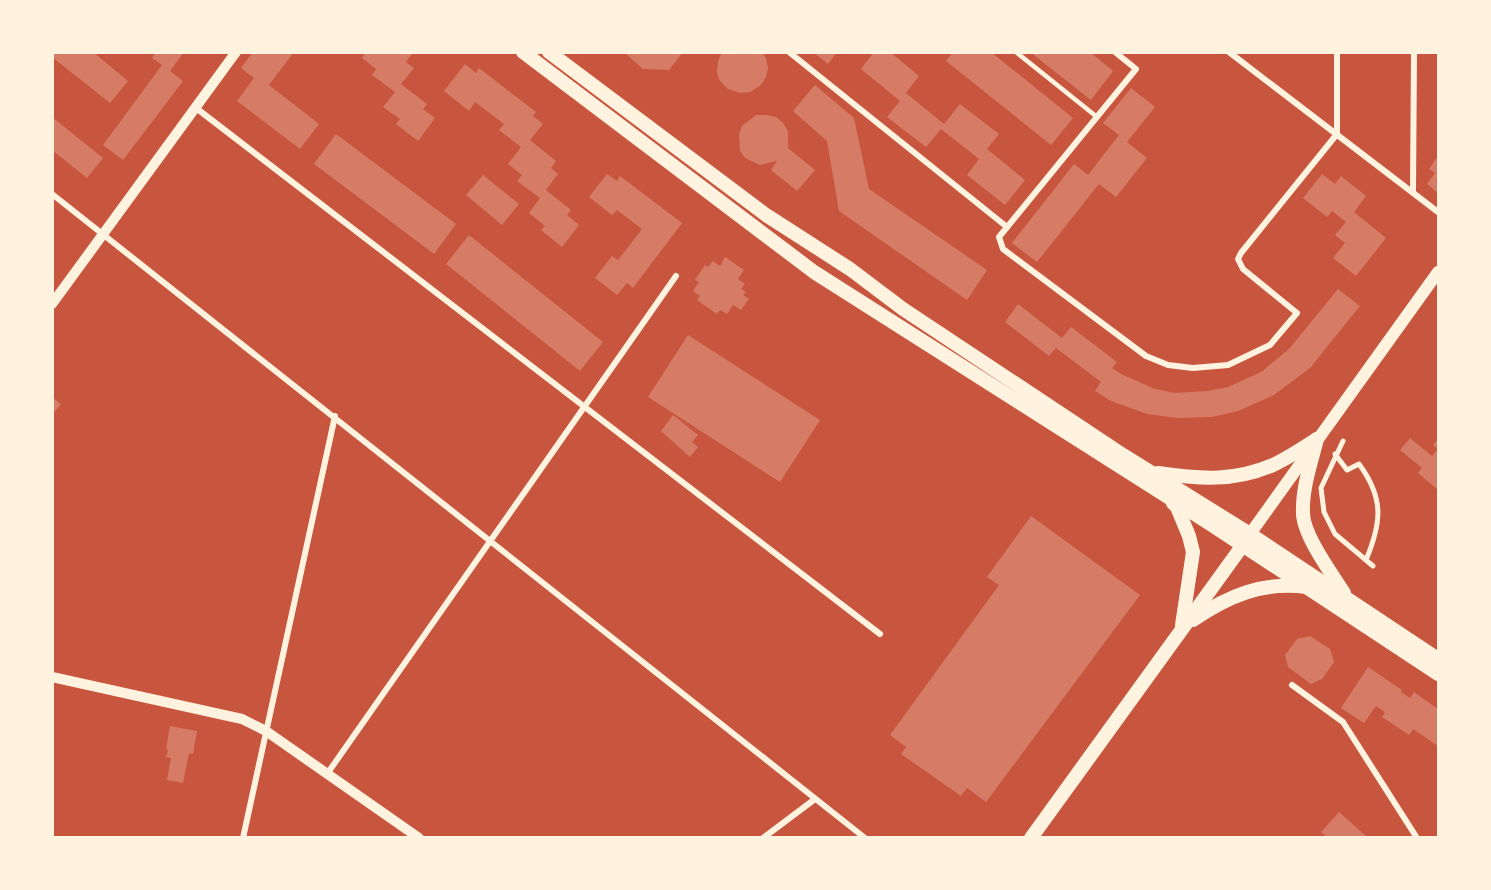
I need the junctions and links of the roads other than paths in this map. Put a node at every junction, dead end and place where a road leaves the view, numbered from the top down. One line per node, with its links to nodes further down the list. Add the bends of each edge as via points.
1 (236, 52): 10 (street)
2 (523, 52): 27 (main road, via 814,272)
3 (549, 52): 26 (main road, via 766,215)
4 (789, 52): 16 (street)
5 (1016, 52): 11 (lane)
6 (1115, 52): 11 (street, via 1136,69)
7 (1229, 52): 12 (street)
8 (1337, 52): 12 (street)
9 (1414, 52): 13 (street)
10 (196, 108): 17 (street); 21 (street)
11 (1097, 117): 16 (street)
12 (1337, 134): 13 (street); 16 (street, via 1238,259 1242,269 1297,313 1270,345 1228,365 1193,368 1168,365 1146,356 1003,249 999,237)
13 (1413, 192): 15 (street)
14 (52, 194): 17 (street)
15 (1438, 212)
16 (1007, 227)
17 (104, 234): 20 (street); 22 (street)
18 (1438, 272): 23 (main road)
19 (676, 276): 21 (street)
20 (52, 304)
21 (584, 406): 29 (street); 35 (street)
22 (335, 416): 29 (street); 40 (street)
23 (1317, 439): 26 (main road, via 1274,465 1236,476 1202,479); 28 (main road); 33 (main road, via 1302,515 1323,560)
24 (1343, 441): 25 (street)
25 (1335, 454): 30 (street, via 1321,488 1324,512 1335,534); 30 (street, via 1347,470 1359,464 1376,490 1378,523)
26 (1150, 472): 28 (main road)
27 (1168, 497): 28 (main road); 34 (main road, via 1177,507 1193,552)
28 (1247, 539): 32 (main road); 33 (main road); 34 (main road)
29 (491, 540): 41 (street); 42 (street)
30 (1366, 560): 31 (street)
31 (1373, 566)
32 (1308, 588): 34 (main road, via 1272,586 1248,590 1215,605); 37 (main road)
33 (1348, 598): 36 (main road)
34 (1182, 628): 47 (main road)
35 (880, 634)
36 (1438, 659)
37 (1438, 674)
38 (52, 677): 40 (street, via 242,719)
39 (1292, 685): 48 (street, via 1343,722)
40 (266, 731): 41 (street); 43 (street)
41 (327, 774): 44 (street)
42 (815, 799): 45 (street); 46 (street)
43 (243, 837)
44 (419, 837)
45 (763, 837)
46 (865, 837)
47 (1031, 837)
48 (1417, 837)

